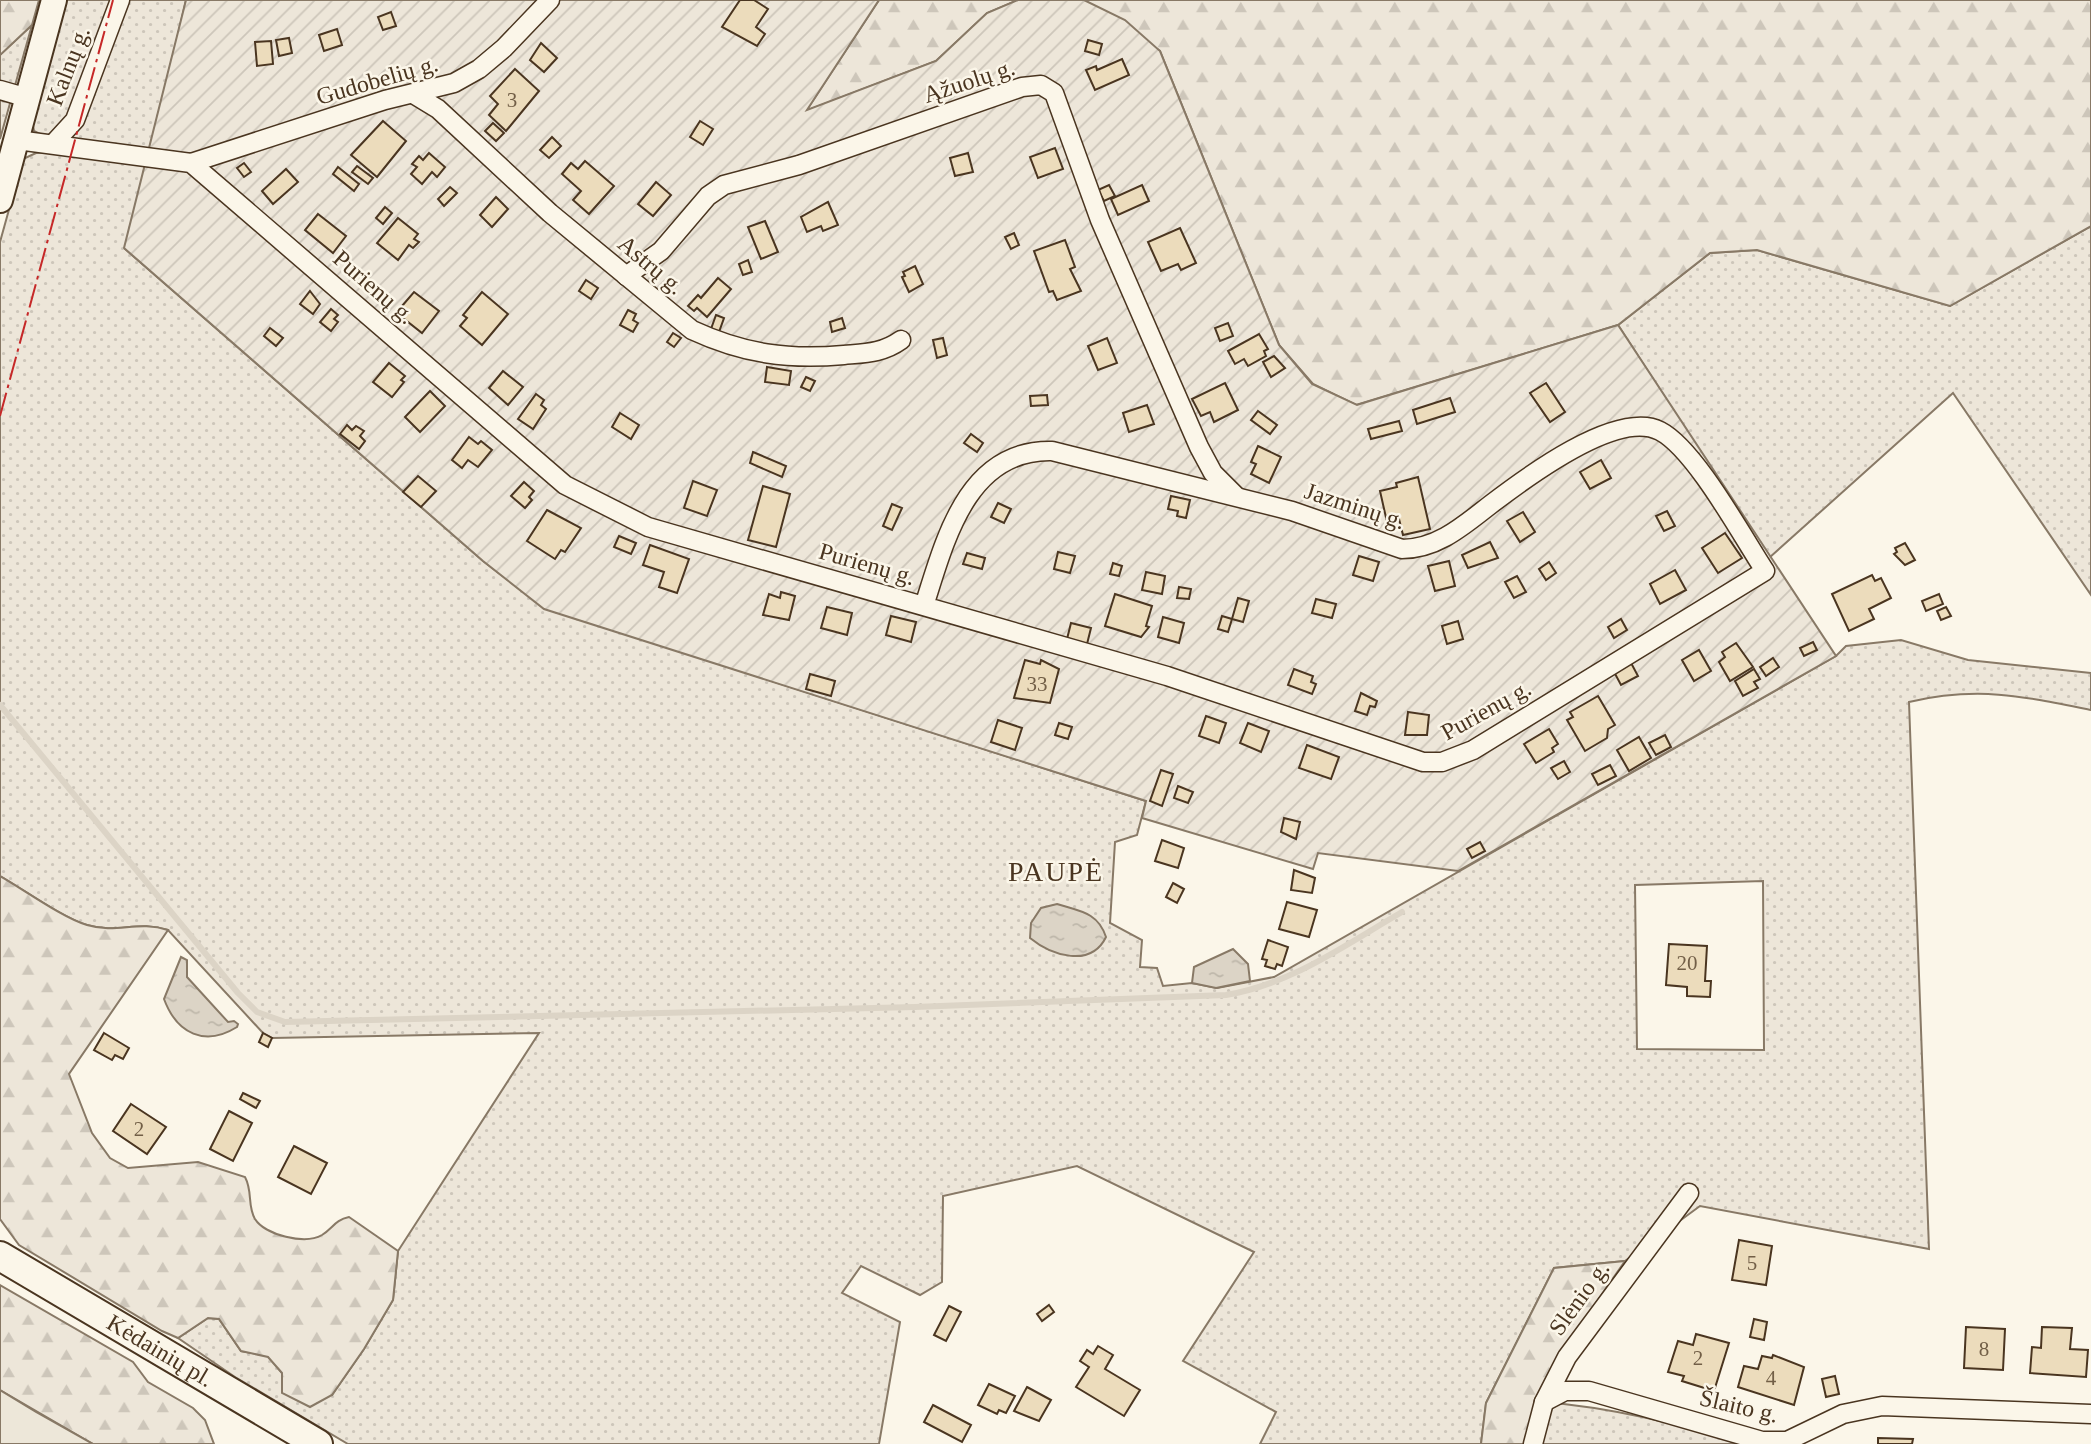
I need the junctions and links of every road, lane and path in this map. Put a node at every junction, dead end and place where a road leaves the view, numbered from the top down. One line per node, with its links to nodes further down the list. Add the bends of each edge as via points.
1 (54, 0): 6 (main road)
2 (120, 0): 8 (street, Kalnų g., via 75,120)
3 (550, 0): 5 (street, Gudobelių g., via 479,69 454,83)
4 (0, 90): 6 (street)
5 (415, 95): 9 (street, Gudobelių g., via 385,100); 11 (street, Astrų g., via 438,109)
6 (28, 99): 7 (main road)
7 (17, 140): 8 (street); 10 (main road)
8 (53, 144): 9 (street)
9 (191, 163): 15 (street, Purienų g., via 565,485 648,527)
10 (0, 200)
11 (626, 276): 12 (street, Astrų g., via 692,330 748,350 806,358 876,352); 13 (street, Ąžuolų g., via 655,257 708,196 724,185 1041,85 1054,93 1100,220 1199,447 1213,473)
12 (901, 340)
13 (1236, 496): 14 (street, Jazminų g., via 1402,549 1418,549 1437,542 1585,443 1631,427 1645,427 1660,431 1692,461); 15 (street, Jazminų g., via 1052,451 1016,453 984,477 948,531)
14 (1765, 571): 15 (street, Purienų g., via 1473,750 1442,762 1423,762 1167,676)
15 (924, 606)
16 (1689, 1194): 18 (street, Slėnio g., via 1567,1357)
17 (0, 1256): 20 (main road, Kėdainių pl.)
18 (1544, 1402): 19 (street, Šlaito g., via 1565,1391 1589,1391 1762,1441 1787,1441 1843,1414 1882,1406); 21 (street, Slėnio g.)
19 (2091, 1414)
20 (318, 1444)
21 (1534, 1444)

